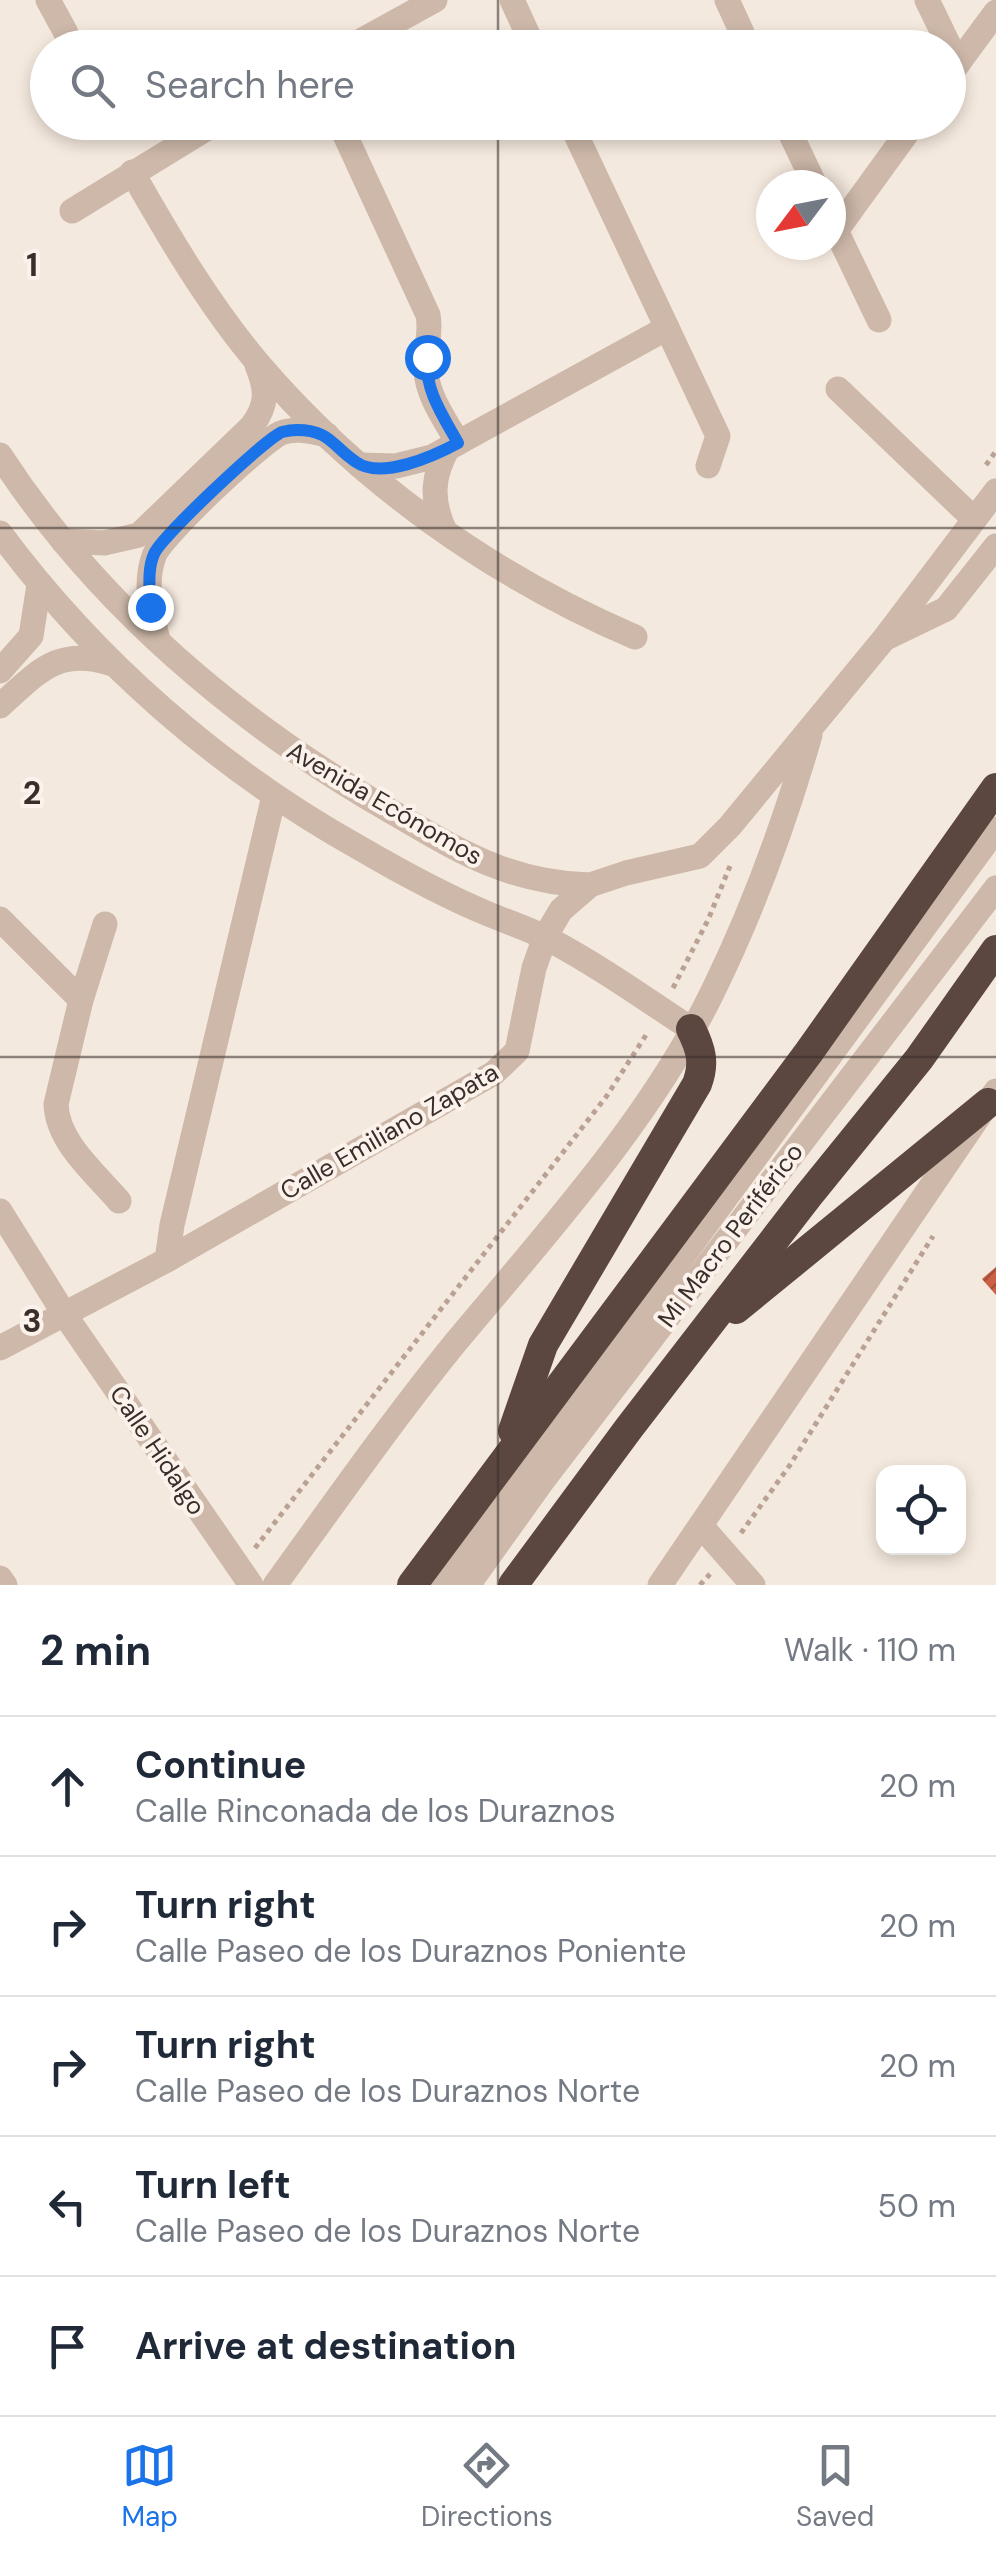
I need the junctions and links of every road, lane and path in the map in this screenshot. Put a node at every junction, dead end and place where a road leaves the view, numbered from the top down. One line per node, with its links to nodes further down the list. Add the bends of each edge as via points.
1 (48, 0): 7 (street)
2 (435, 0): 8 (street)
3 (512, 0): 9 (street)
4 (727, 0): 10 (street)
5 (927, 0): 11 (street)
6 (996, 12): 12 (street)
7 (64, 30)
8 (381, 30)
9 (526, 30)
10 (741, 30)
11 (938, 30)
12 (966, 52)
13 (186, 140): 19 (street)
14 (347, 140): 28 (street, via 428,314 428,383)
15 (578, 140): 24 (street)
16 (793, 140): 18 (street)
17 (902, 140): 20 (street)
18 (807, 170)
19 (132, 172): 21 (street); 25 (street)
20 (846, 210)
21 (72, 211)
22 (846, 250): 23 (street)
23 (879, 320)
24 (667, 328): 28 (street); 31 (street, via 718,436)
25 (256, 360): 27 (street); 36 (street, via 264,410 208,472 139,534 104,543)
26 (838, 389): 33 (street)
27 (327, 435): 30 (street); 41 (street, via 294,430 268,441 154,552 150,607)
28 (453, 446): 30 (street, via 414,463); 34 (street, via 440,463 434,496)
29 (0, 456): 36 (street, Avenida Ecónomos)
30 (359, 465): 34 (street)
31 (708, 466)
32 (996, 490): 33 (street, Calle Emiliano Zapata)
33 (974, 519): 40 (street, Calle Emiliano Zapata)
34 (444, 529): 39 (street, via 548,595)
35 (0, 533): 38 (street, Avenida Ecónomos)
36 (63, 540): 41 (street, Avenida Ecónomos)
37 (996, 546): 40 (street, via 946,609)
38 (39, 585): 42 (street, Avenida Ecónomos); 43 (street, via 32,636)
39 (635, 636)
40 (884, 639): 45 (street, Calle Emiliano Zapata)
41 (158, 640): 46 (street, Avenida Ecónomos)
42 (113, 664): 44 (street, via 66,657 39,670); 47 (street, Avenida Ecónomos)
43 (0, 671)
44 (0, 706)
45 (813, 725): 53 (street, Calle Emiliano Zapata, via 700,856); 62 (street, via 784,825)
46 (275, 738): 47 (street); 52 (street, Avenida Ecónomos, via 390,811)
47 (250, 778): 49 (street, Avenida Ecónomos)
48 (996, 788): 71 (highway, via 809,1052)
49 (274, 796): 55 (street, Avenida Ecónomos); 67 (street)
50 (996, 829): 79 (street)
51 (730, 864): 61 (path)
52 (498, 868): 53 (street, Avenida Ecónomos, via 531,880); 55 (street)
53 (590, 885): 58 (street, Calle Emiliano Zapata, via 561,910)
54 (996, 888): 80 (street, Mi Macro Periférico)
55 (473, 907): 58 (street, Avenida Ecónomos)
56 (0, 919): 60 (street)
57 (105, 924): 60 (street)
58 (545, 937): 61 (street, Avenida Ecónomos); 67 (street, Calle Emiliano Zapata, via 518,1051 494,1073)
59 (996, 950): 69 (highway, via 919,1059)
60 (82, 1000): 64 (street, via 56,1122)
61 (662, 1009): 62 (street, Avenida Ecónomos); 74 (path, via 606,1097)
62 (691, 1030): 71 (highway, via 703,1068 697,1084 543,1345); 77 (street, via 578,1193 405,1405)
63 (993, 1100): 69 (highway); 72 (street)
64 (119, 1201)
65 (0, 1211): 68 (street, Calle Hidalgo)
66 (938, 1228): 73 (path, via 790,1465)
67 (166, 1260): 68 (street, Calle Emiliano Zapata)
68 (65, 1314): 70 (street, Calle Emiliano Zapata); 74 (street, Calle Hidalgo)
69 (695, 1343): 81 (highway)
70 (0, 1348)
71 (504, 1458): 78 (highway)
72 (702, 1527): 73 (street); 82 (street)
73 (726, 1554): 83 (path); 84 (street)
74 (245, 1576)
75 (0, 1578): 76 (street)
76 (5, 1585)
77 (275, 1585)
78 (412, 1585)
79 (442, 1585)
80 (468, 1585)
81 (513, 1585)
82 (660, 1585)
83 (700, 1585)
84 (754, 1585)

